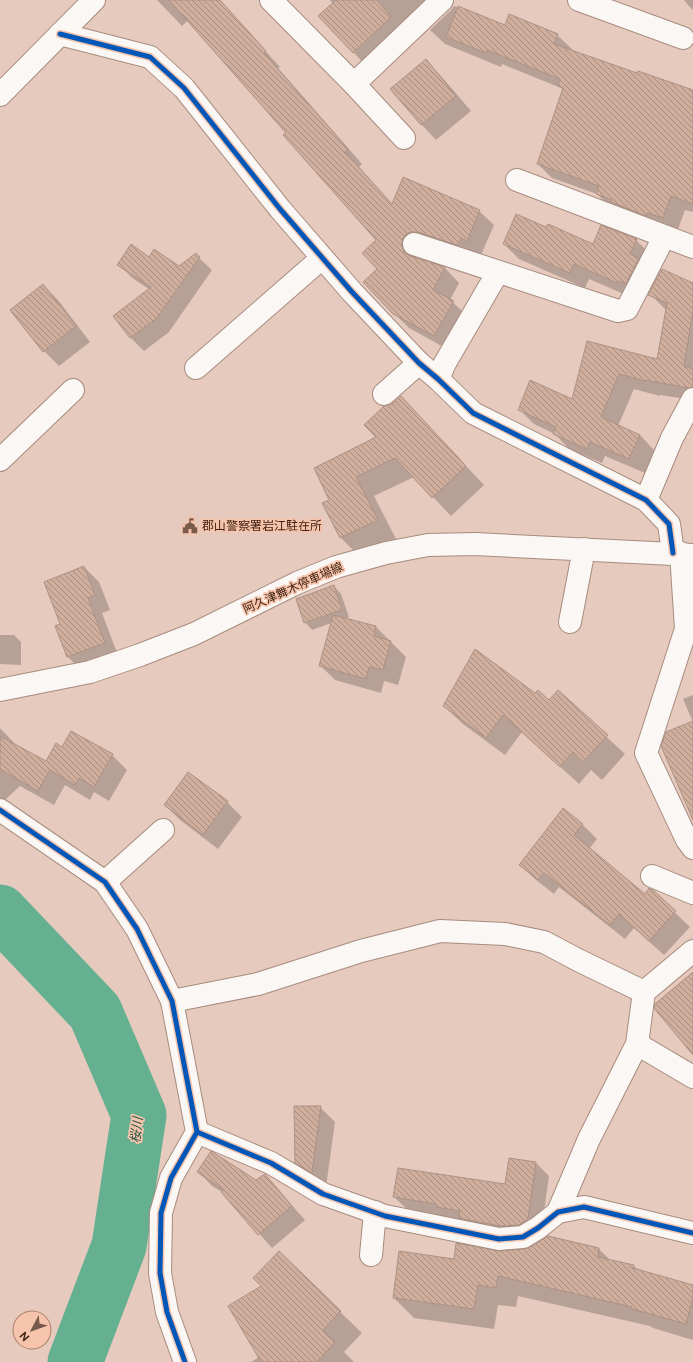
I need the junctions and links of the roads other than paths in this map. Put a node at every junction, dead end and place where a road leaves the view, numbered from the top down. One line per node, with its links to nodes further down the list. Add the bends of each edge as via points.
1 (94, 0): 5 (street)
2 (271, 0): 7 (street)
3 (442, 0): 7 (street)
4 (579, 0): 6 (street)
5 (60, 34): 8 (street); 14 (street, via 150,57 184,88)
6 (683, 38)
7 (354, 84): 9 (street)
8 (0, 95)
9 (404, 138)
10 (517, 180): 11 (street)
11 (664, 237): 13 (street); 15 (street, via 627,309 618,311)
12 (414, 244): 15 (street)
13 (693, 247)
14 (322, 258): 16 (street); 17 (street)
15 (498, 272): 18 (street)
16 (419, 362): 18 (street); 20 (street)
17 (196, 368)
18 (438, 379): 23 (street, via 473,413)
19 (73, 390): 22 (street)
20 (384, 394)
21 (693, 399): 23 (street, via 672,438)
22 (0, 460)
23 (646, 500): 25 (street, via 670,524)
24 (584, 549): 25 (street, 阿久津舞木停車場線); 26 (street); 28 (street, 阿久津舞木停車場線, via 475,544 428,545 386,553 336,567 297,583 194,634 140,655 90,672)
25 (682, 554): 27 (street)
26 (570, 622)
27 (690, 638): 31 (street, via 646,752)
28 (0, 690)
29 (0, 810): 33 (street)
30 (163, 830): 33 (street)
31 (693, 848)
32 (652, 876): 34 (street)
33 (105, 882): 37 (street, via 137,929)
34 (693, 893)
35 (693, 950): 36 (street)
36 (644, 992): 37 (street, via 544,942 505,934 440,931 361,951 258,984); 38 (street)
37 (172, 1001): 40 (street)
38 (637, 1044): 39 (street); 42 (street, via 590,1139)
39 (693, 1077)
40 (197, 1132): 41 (street, via 271,1163 323,1194); 45 (street, via 171,1178 160,1227 160,1273 167,1312)
41 (374, 1212): 42 (street, via 499,1239 523,1237); 44 (street)
42 (558, 1212): 43 (street, via 584,1207)
43 (693, 1233)
44 (371, 1254)
45 (185, 1362)

